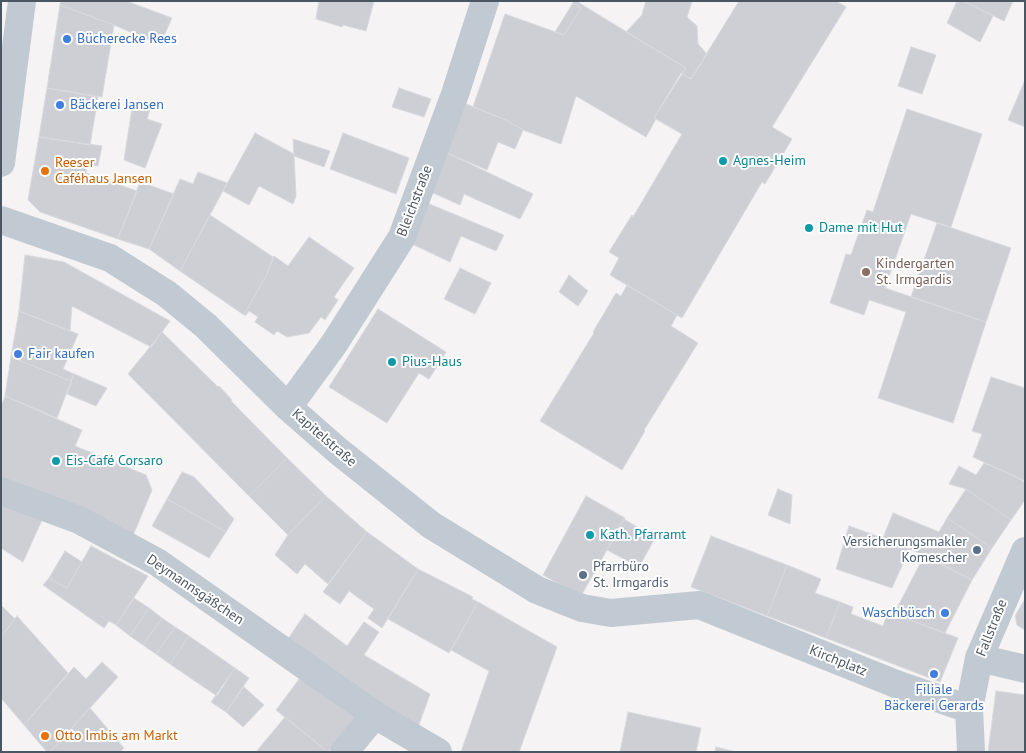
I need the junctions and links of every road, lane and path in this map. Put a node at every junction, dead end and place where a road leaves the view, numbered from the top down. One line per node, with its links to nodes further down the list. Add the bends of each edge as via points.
1 (22, 1): 3 (street)
2 (485, 1): 5 (street, Bleichstraße, via 455,94 402,237 334,344)
3 (1, 163)
4 (1, 220): 5 (street, Kapitelstraße, via 110,258 167,294 206,326)
5 (288, 407): 8 (street, Kapitelstraße, via 431,525 537,590 582,608 611,613)
6 (1, 491): 12 (street, Deymannsgäßchen, via 79,520 157,562)
7 (1025, 551): 9 (street, Fallstraße)
8 (667, 607): 11 (street, Kirchplatz, via 699,606 896,684)
9 (979, 658): 10 (street); 11 (street, Fallstraße)
10 (1025, 669)
11 (969, 709): 15 (street)
12 (375, 715): 13 (street); 14 (street, Deymannsgäßchen)
13 (344, 752)
14 (438, 752)
15 (971, 752)

